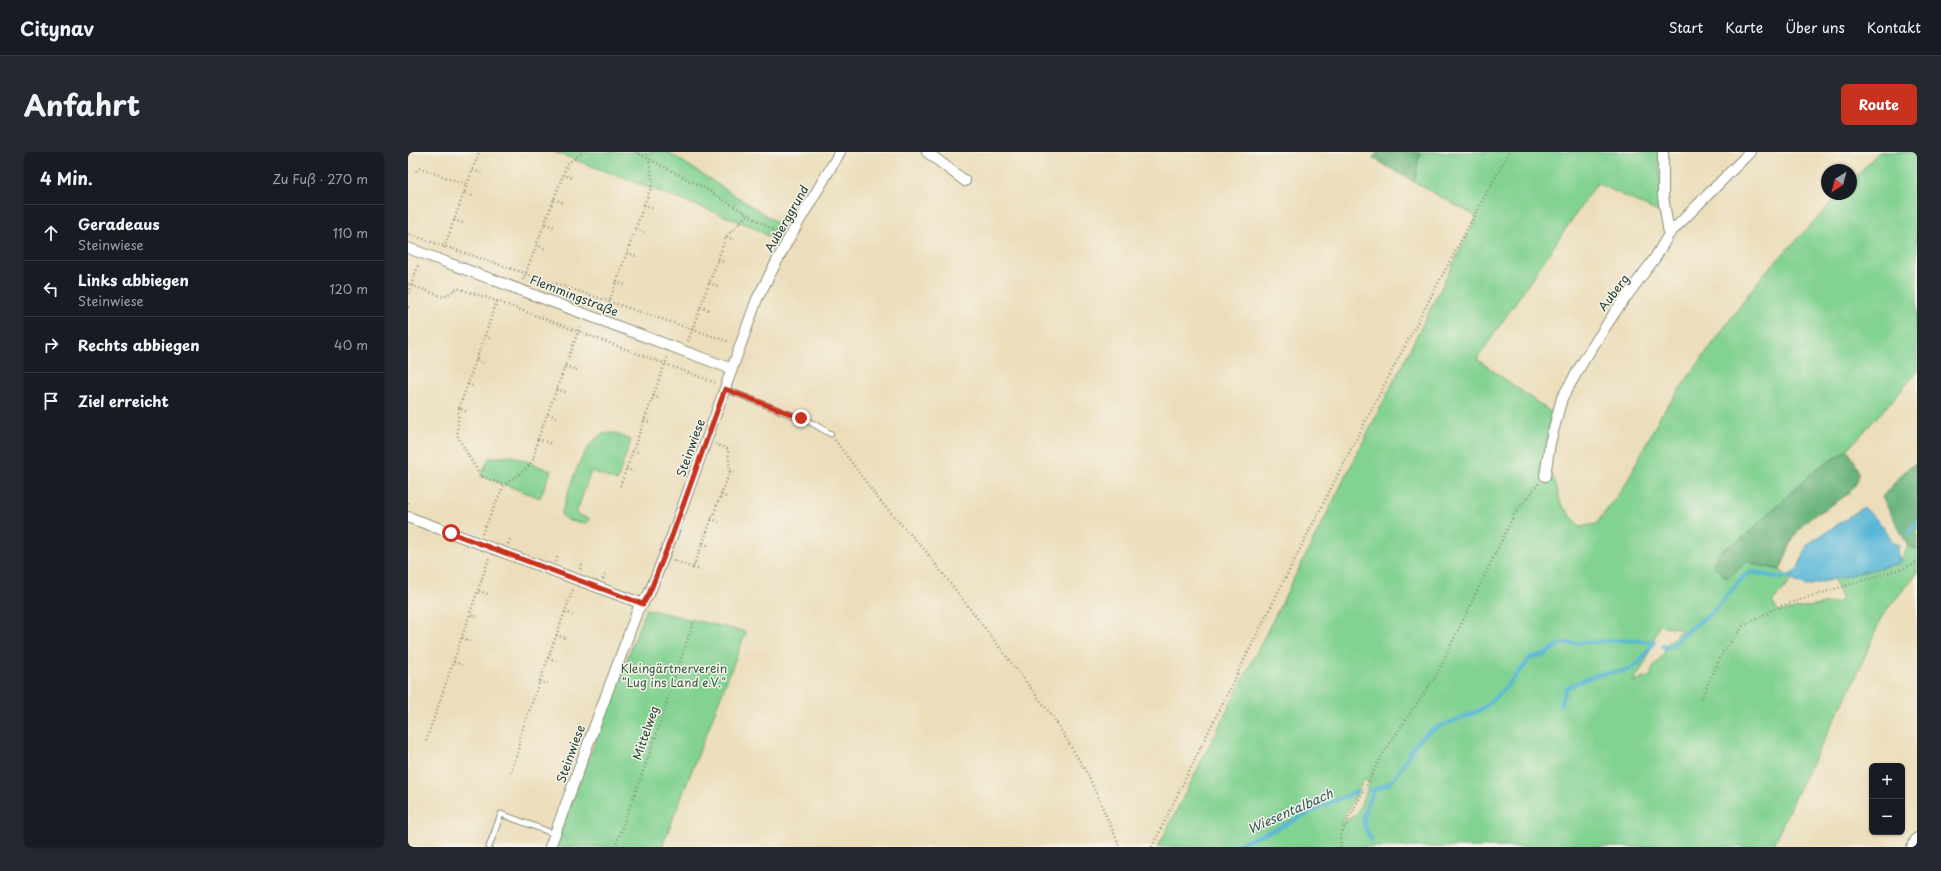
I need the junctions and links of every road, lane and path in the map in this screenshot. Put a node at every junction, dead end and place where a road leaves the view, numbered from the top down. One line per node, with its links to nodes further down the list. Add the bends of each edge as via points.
1 (479, 152): 10 (path)
2 (584, 152): 13 (path, via 567,164)
3 (636, 152): 9 (path)
4 (840, 152): 34 (street, Auberggrund)
5 (927, 152): 15 (street)
6 (1509, 152): 140 (path, via 1258,631)
7 (1663, 152): 31 (street, via 1663,196)
8 (1750, 152): 31 (street, Auberg)
9 (649, 158): 21 (path, via 653,183); 23 (path)
10 (473, 170): 12 (path); 16 (path)
11 (416, 171): 16 (path, via 420,168)
12 (481, 173)
13 (563, 175): 14 (path); 19 (path)
14 (572, 178)
15 (965, 181)
16 (467, 186): 17 (path)
17 (464, 193): 18 (path); 24 (path)
18 (473, 196)
19 (554, 199): 20 (path); 26 (path)
20 (563, 203)
21 (644, 205): 22 (path); 28 (path)
22 (653, 208)
23 (747, 215): 32 (path); 34 (path)
24 (454, 220): 25 (path); 36 (path)
25 (463, 223)
26 (545, 224): 27 (path); 35 (path)
27 (554, 227)
28 (636, 229): 29 (path); 40 (path)
29 (644, 232)
30 (408, 234): 36 (path)
31 (1669, 234): 96 (street, Auberg, via 1655,258 1615,312 1562,398 1550,443)
32 (726, 237): 33 (path); 43 (path)
33 (735, 240)
34 (788, 240): 53 (street, Auberggrund)
35 (536, 245): 38 (path); 45 (path)
36 (445, 246): 42 (path); 45 (path)
37 (408, 248): 39 (street, Flemmingstraße)
38 (546, 249)
39 (423, 253): 42 (street, Flemmingstraße); 48 (path)
40 (627, 253): 41 (path); 46 (path)
41 (636, 256)
42 (440, 260): 51 (street, Flemmingstraße)
43 (718, 260): 44 (path); 47 (path)
44 (726, 263)
45 (526, 273): 51 (path); 55 (path)
46 (616, 282): 49 (path); 55 (path)
47 (709, 283): 50 (path); 56 (path)
48 (409, 285): 52 (path); 54 (path, via 444,297 457,288)
49 (625, 285)
50 (718, 286)
51 (520, 290): 58 (street, Flemmingstraße)
52 (408, 293)
53 (757, 299): 64 (street, Steinwiese)
54 (497, 301): 61 (path); 62 (path)
55 (609, 302): 59 (path); 60 (path)
56 (700, 307): 57 (path); 60 (path)
57 (709, 310)
58 (584, 314): 59 (street, Flemmingstraße); 61 (path)
59 (602, 321): 65 (street, Flemmingstraße)
60 (692, 329): 64 (path); 66 (path)
61 (578, 332): 69 (path); 70 (path)
62 (485, 336): 63 (path); 67 (path)
63 (492, 339)
64 (739, 345): 71 (street, Steinwiese)
65 (671, 346): 66 (street, Flemmingstraße); 69 (path)
66 (684, 351): 71 (street, Flemmingstraße)
67 (476, 360): 68 (path); 73 (path)
68 (484, 363)
69 (664, 364): 74 (path); 78 (path)
70 (565, 366): 72 (path); 76 (path)
71 (732, 369): 74 (street, Steinwiese)
72 (577, 370)
73 (468, 384): 75 (path); 80 (path)
74 (722, 386): 86 (lane, via 812,423); 88 (street, Steinwiese)
75 (475, 387)
76 (557, 389): 77 (path); 82 (path)
77 (568, 393)
78 (653, 396): 79 (path); 84 (path)
79 (660, 399)
80 (459, 408): 81 (path); 97 (path, via 457,435 469,457 481,476)
81 (466, 411)
82 (548, 414): 83 (path); 87 (path)
83 (559, 418)
84 (644, 420): 85 (path); 90 (path)
85 (651, 423)
86 (831, 434): 139 (path, via 879,500 924,549 1054,717 1088,775)
87 (538, 439): 89 (path); 97 (path, via 533,460 527,468)
88 (708, 440): 94 (path, via 728,449); 108 (street, Steinwiese)
89 (550, 443)
90 (633, 450): 91 (path); 92 (path)
91 (640, 453)
92 (626, 469): 93 (path); 98 (path)
93 (634, 471)
94 (730, 471): 95 (path); 99 (path)
95 (737, 473)
96 (1545, 476): 141 (path, via 1514,515 1437,674 1373,771 1340,836)
97 (504, 485): 104 (path)
98 (620, 486)
99 (720, 495): 100 (path); 102 (path)
100 (728, 498)
101 (408, 517): 107 (street)
102 (712, 520): 103 (path); 105 (path)
103 (719, 522)
104 (487, 523)
105 (702, 543): 106 (path); 110 (path)
106 (710, 546)
107 (492, 548): 112 (street); 113 (path)
108 (664, 557): 110 (path); 115 (street, Steinwiese)
109 (1917, 561): 131 (path, via 1910,566 1780,606 1743,626 1723,652)
110 (694, 568): 111 (path)
111 (701, 570)
112 (576, 579): 115 (street); 116 (path)
113 (479, 591): 114 (path); 117 (path)
114 (488, 594)
115 (643, 604): 134 (street, Steinwiese, via 638,609)
116 (564, 612): 118 (path); 121 (path)
117 (471, 615): 119 (path); 122 (path)
118 (573, 615)
119 (479, 618)
120 (693, 623): 138 (path, Mittelweg, via 652,747)
121 (556, 635): 123 (path); 125 (path)
122 (462, 638): 124 (path); 127 (path)
123 (565, 638)
124 (470, 641)
125 (548, 658): 126 (path); 129 (path)
126 (556, 661)
127 (454, 662): 128 (path); 132 (path)
128 (462, 665)
129 (539, 681): 130 (path); 133 (path)
130 (548, 684)
131 (1701, 699)
132 (426, 741)
133 (511, 772)
134 (555, 834): 136 (lane, via 501,814); 137 (street, Steinwiese)
135 (1917, 838): 142 (street)
136 (489, 847)
137 (550, 847)
138 (615, 847)
139 (1120, 847)
140 (1152, 847)
141 (1341, 847)
142 (1912, 847)

